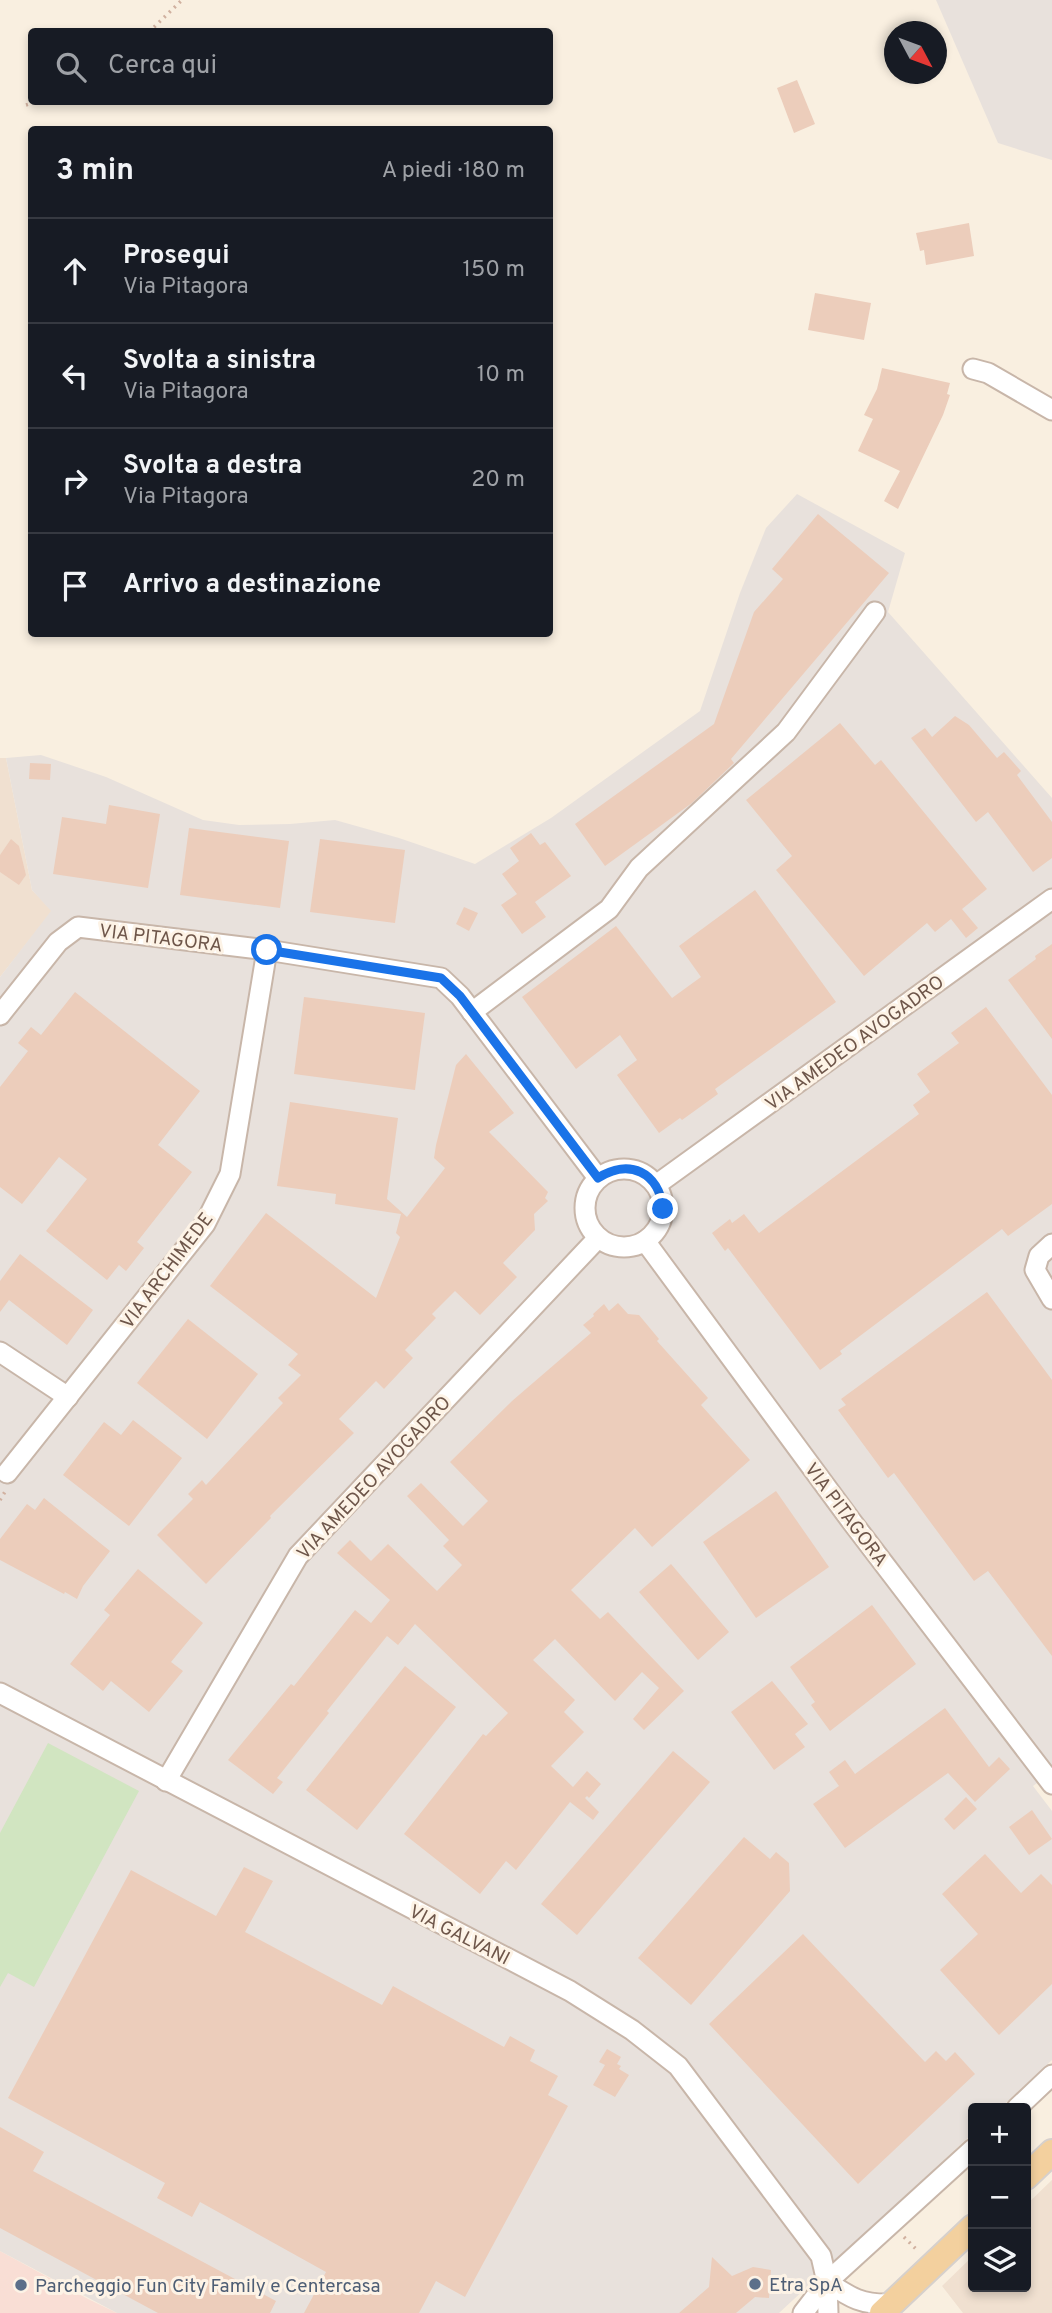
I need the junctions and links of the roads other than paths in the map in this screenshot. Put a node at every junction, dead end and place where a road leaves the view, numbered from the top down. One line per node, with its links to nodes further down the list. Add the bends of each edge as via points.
1 (973, 369): 2 (street)
2 (1052, 410)
3 (875, 612): 6 (street, via 786,732 639,869 609,909)
4 (1052, 899): 9 (street, VIA AMEDEO AVOGADRO)
5 (267, 950): 6 (street, VIA PITAGORA, via 441,978); 7 (street, VIA PITAGORA, via 78,927 58,942); 15 (street, VIA ARCHIMEDE, via 230,1174 205,1224)
6 (472, 1012): 8 (street, VIA PITAGORA)
7 (0, 1015)
8 (598, 1178): 9 (street, via 622,1168 647,1176); 10 (street, via 584,1201 584,1215)
9 (656, 1185): 11 (street, via 662,1197 661,1222)
10 (598, 1238): 11 (street, via 621,1247); 18 (street, VIA AMEDEO AVOGADRO, via 298,1556)
11 (645, 1241): 19 (street, VIA PITAGORA)
12 (1052, 1244): 13 (street, via 1039,1256 1035,1270)
13 (1052, 1299)
14 (0, 1352): 15 (street)
15 (68, 1397): 16 (street, VIA ARCHIMEDE)
16 (6, 1483)
17 (0, 1693): 18 (street, VIA GALVANI)
18 (166, 1781): 26 (street, VIA GALVANI, via 570,1991 641,2037 678,2066 821,2256)
19 (1052, 1784)
20 (1052, 2075): 21 (street)
21 (1022, 2103)
22 (1052, 2152): 24 (main road)
23 (968, 2154): 26 (street)
24 (1031, 2172)
25 (971, 2229): 27 (main road)
26 (827, 2282): 27 (street, via 852,2299); 28 (street); 29 (street, VIA GALVANI)
27 (886, 2309)
28 (803, 2313)
29 (828, 2313)

